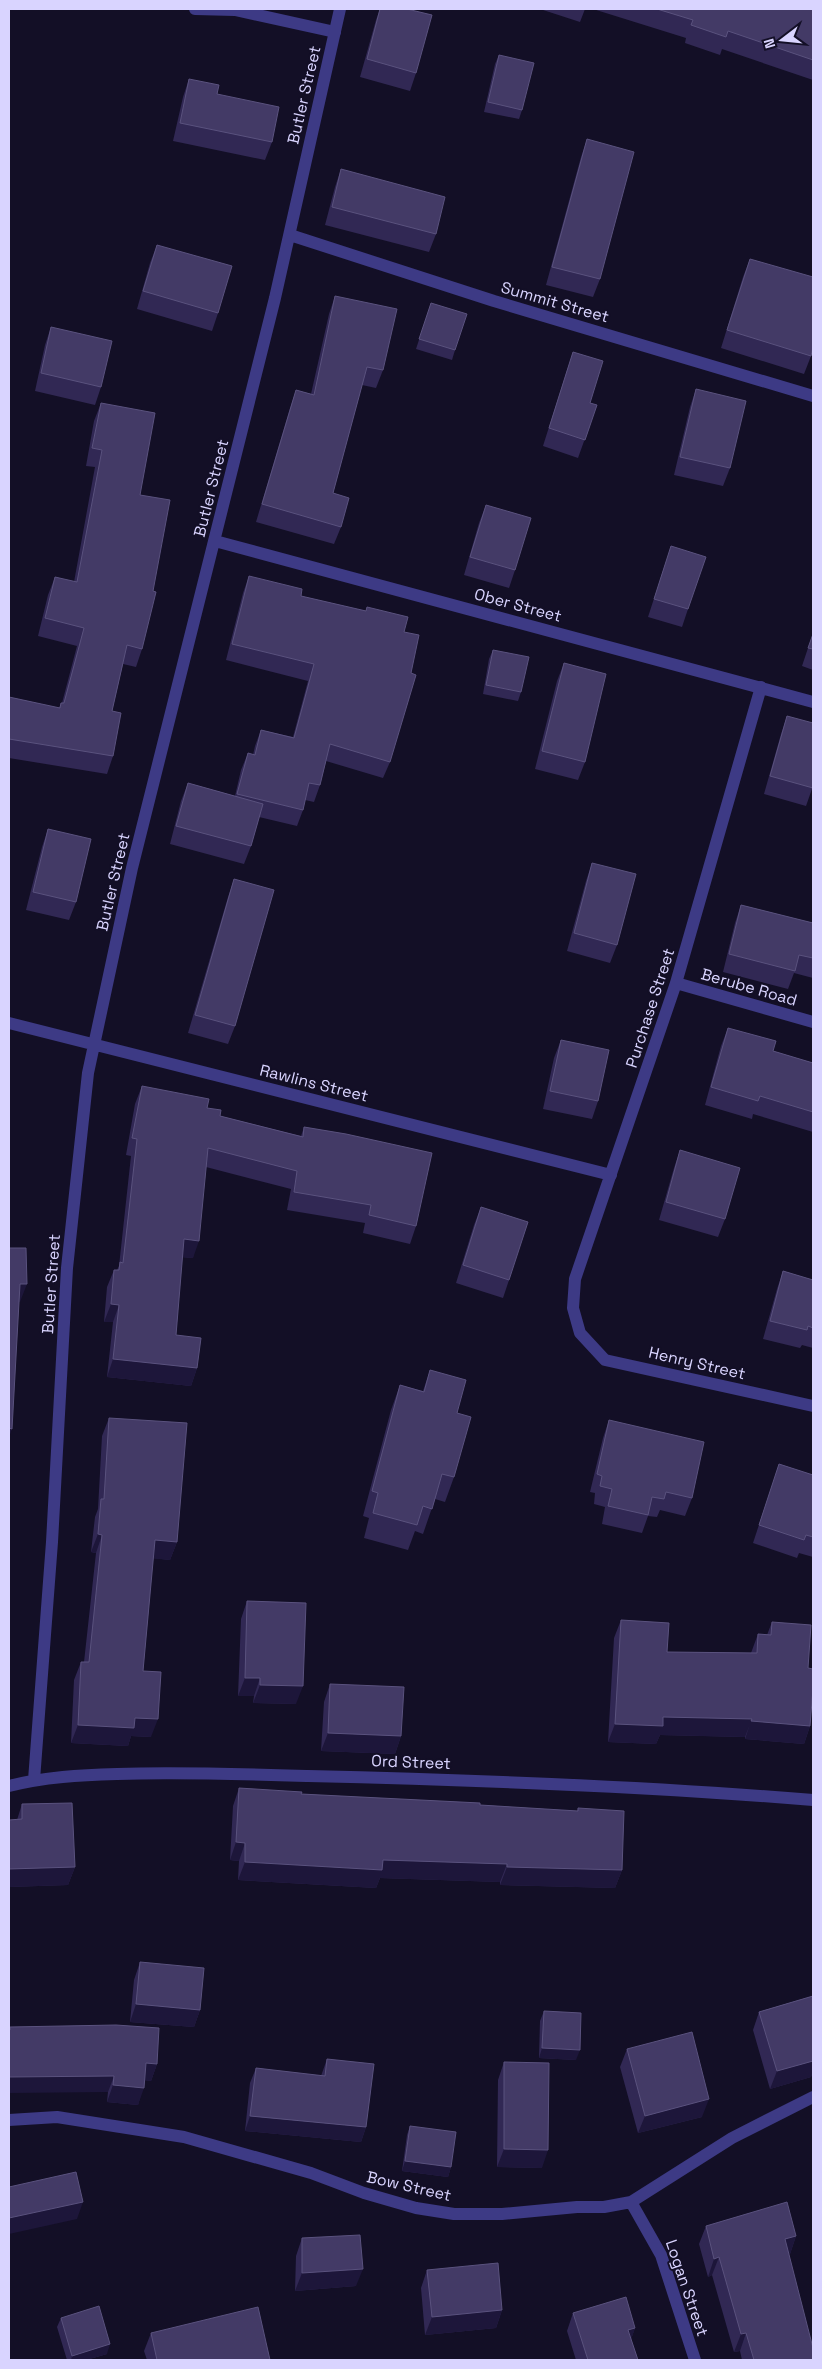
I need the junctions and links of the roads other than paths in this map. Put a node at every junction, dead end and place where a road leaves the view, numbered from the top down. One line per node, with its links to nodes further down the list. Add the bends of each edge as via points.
1 (195, 9): 3 (street, via 235,10)
2 (340, 9): 3 (street, Butler Street)
3 (335, 32): 4 (street, Butler Street)
4 (290, 236): 5 (street, Summit Street); 6 (street, Butler Street)
5 (813, 396)
6 (215, 541): 7 (street, Ober Street); 12 (street, Butler Street, via 132,868)
7 (761, 687): 8 (street, Ober Street); 9 (street, Purchase Street)
8 (813, 702)
9 (676, 983): 10 (street, Berube Road); 13 (street, Purchase Street)
10 (813, 1022)
11 (9, 1023): 12 (street, Rawlins Street)
12 (94, 1044): 13 (street, Rawlins Street); 16 (street, Butler Street, via 67,1268)
13 (611, 1175): 14 (street, Purchase Street, via 575,1279 573,1308)
14 (582, 1336): 15 (street, Henry Street, via 605,1360)
15 (813, 1406)
16 (34, 1780): 17 (street, Ord Street); 18 (street, Ord Street, via 146,1773 245,1774 446,1780)
17 (9, 1786)
18 (813, 1800)
19 (813, 2097): 21 (street, Bow Street, via 732,2138)
20 (9, 2120): 21 (street, Bow Street, via 57,2117 184,2137 311,2173 372,2196 454,2214 502,2214)
21 (631, 2202): 22 (street, Logan Street, via 661,2255)
22 (695, 2360)

